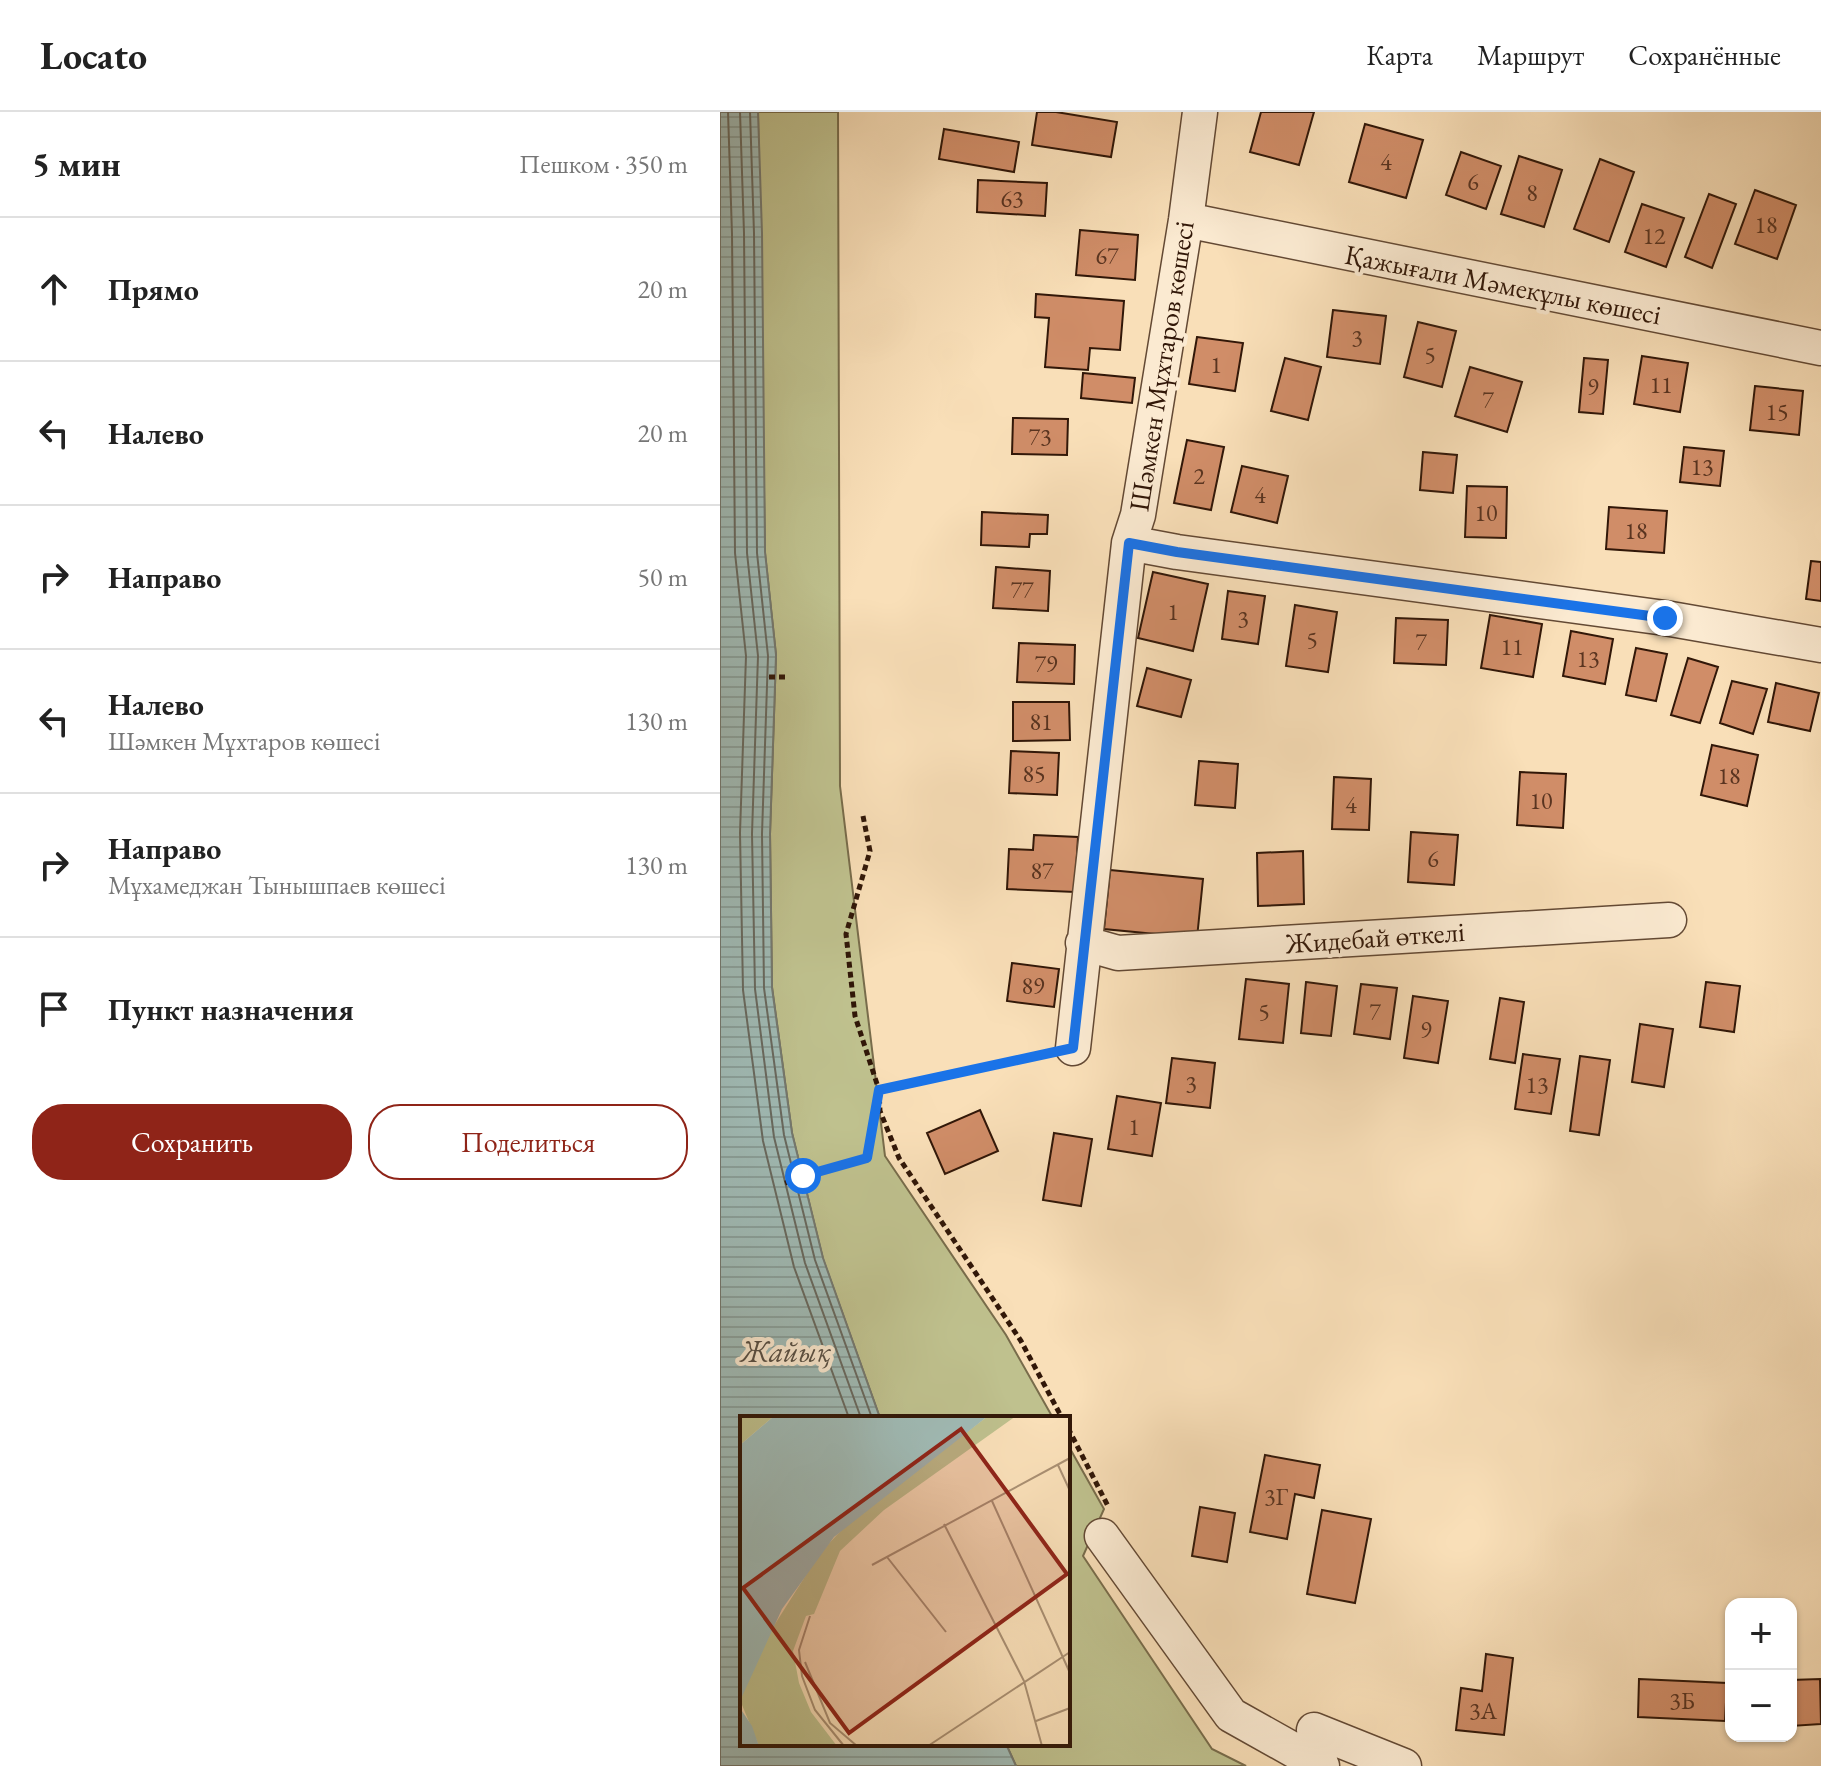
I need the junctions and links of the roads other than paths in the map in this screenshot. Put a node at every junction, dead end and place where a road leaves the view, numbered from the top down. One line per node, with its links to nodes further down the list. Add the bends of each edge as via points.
1 (1200, 112): 2 (street, Шәмкен Мұхтаров көшесі)
2 (1186, 220): 3 (street, Қажығали Мәмекұлы көшесі); 4 (street, Шәмкен Мұхтаров көшесі)
3 (1821, 348)
4 (1129, 543): 5 (street); 7 (street, Шәмкен Мұхтаров көшесі)
5 (1821, 645)
6 (1669, 920): 7 (street, Жидебай өткелі, via 1118,953)
7 (1083, 943): 8 (street, Шәмкен Мұхтаров көшесі)
8 (1073, 1048)
9 (1102, 1536): 11 (street, via 1231,1715)
10 (1314, 1730): 12 (street)
11 (1322, 1766)
12 (1404, 1766)

